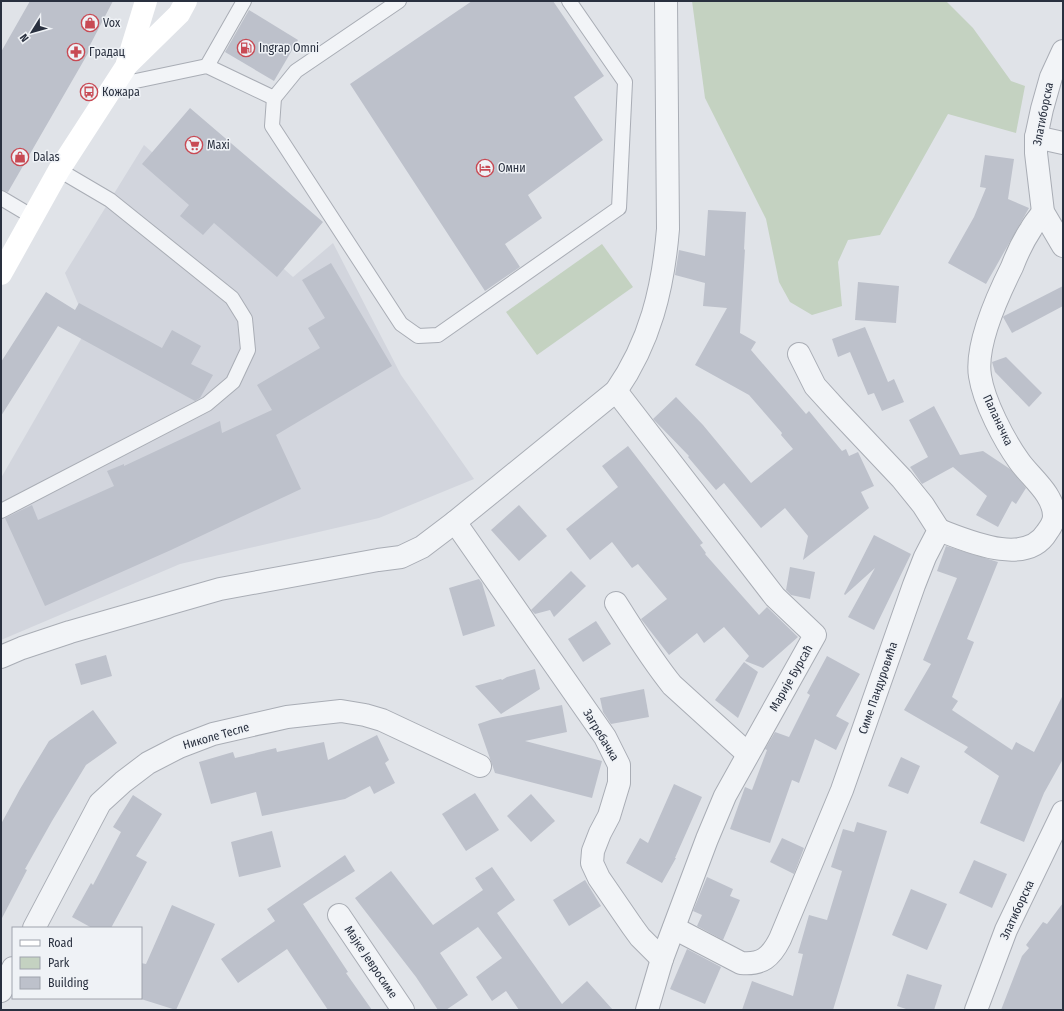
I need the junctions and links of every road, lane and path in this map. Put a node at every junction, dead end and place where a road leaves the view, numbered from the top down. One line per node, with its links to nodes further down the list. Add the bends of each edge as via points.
1 (146, 1): 9 (main road)
2 (186, 1): 9 (main road, via 179,14)
3 (244, 1): 10 (lane)
4 (399, 1): 7 (lane)
5 (569, 1): 12 (lane, via 625,82 619,208 438,334 418,336 401,324 272,126)
6 (666, 1): 22 (street, via 666,260 642,348)
7 (379, 7): 12 (lane, via 296,71)
8 (1063, 51): 13 (street, Златиборска, via 1051,76)
9 (127, 64): 11 (main road)
10 (207, 66): 11 (lane); 12 (lane)
11 (112, 86): 15 (main road)
12 (274, 98)
13 (1036, 137): 14 (street); 17 (street, Златиборска, via 1036,166)
14 (1063, 144)
15 (59, 170): 18 (main road); 23 (lane, via 110,200 232,298 245,319 248,350 233,382 207,404)
16 (1, 198): 18 (lane)
17 (1043, 212): 19 (street, Златиборска); 25 (street, Паланачка, via 1021,247 995,303 983,343 980,376 1006,443 1052,503 1054,516 1051,526 1038,544 1027,548 1007,549 984,546)
18 (33, 217): 20 (main road)
19 (1063, 246)
20 (1, 274)
21 (799, 354): 25 (street, via 815,386 902,479)
22 (616, 391): 24 (street); 28 (street, Марије Бурсаћ, via 775,597 815,636)
23 (1, 512)
24 (455, 522): 27 (street, via 422,546 401,556 220,589 70,632); 34 (street, Загребачка, via 614,752 619,765 619,783 609,816 593,851 592,863 628,921)
25 (939, 530): 33 (street, Симе Пандуровића, via 914,586 842,790 774,950 766,959 753,964 741,963)
26 (616, 603): 28 (street, via 672,685)
27 (1, 657)
28 (748, 754): 33 (street, Марије Бурсаћ, via 725,796)
29 (480, 766): 32 (street, Николе Тесле, via 382,720 341,711 288,717 213,734 179,746 148,763 100,803)
30 (1063, 812): 39 (street, Златиборска, via 1006,930)
31 (339, 915): 37 (street, Мајке Јевросиме)
32 (35, 927)
33 (674, 928): 34 (street, Марије Бурсаћ)
34 (662, 959): 38 (street, Марије Бурсаћ)
35 (12, 970): 36 (street)
36 (1, 991)
37 (403, 1010)
38 (647, 1010)
39 (976, 1010)

